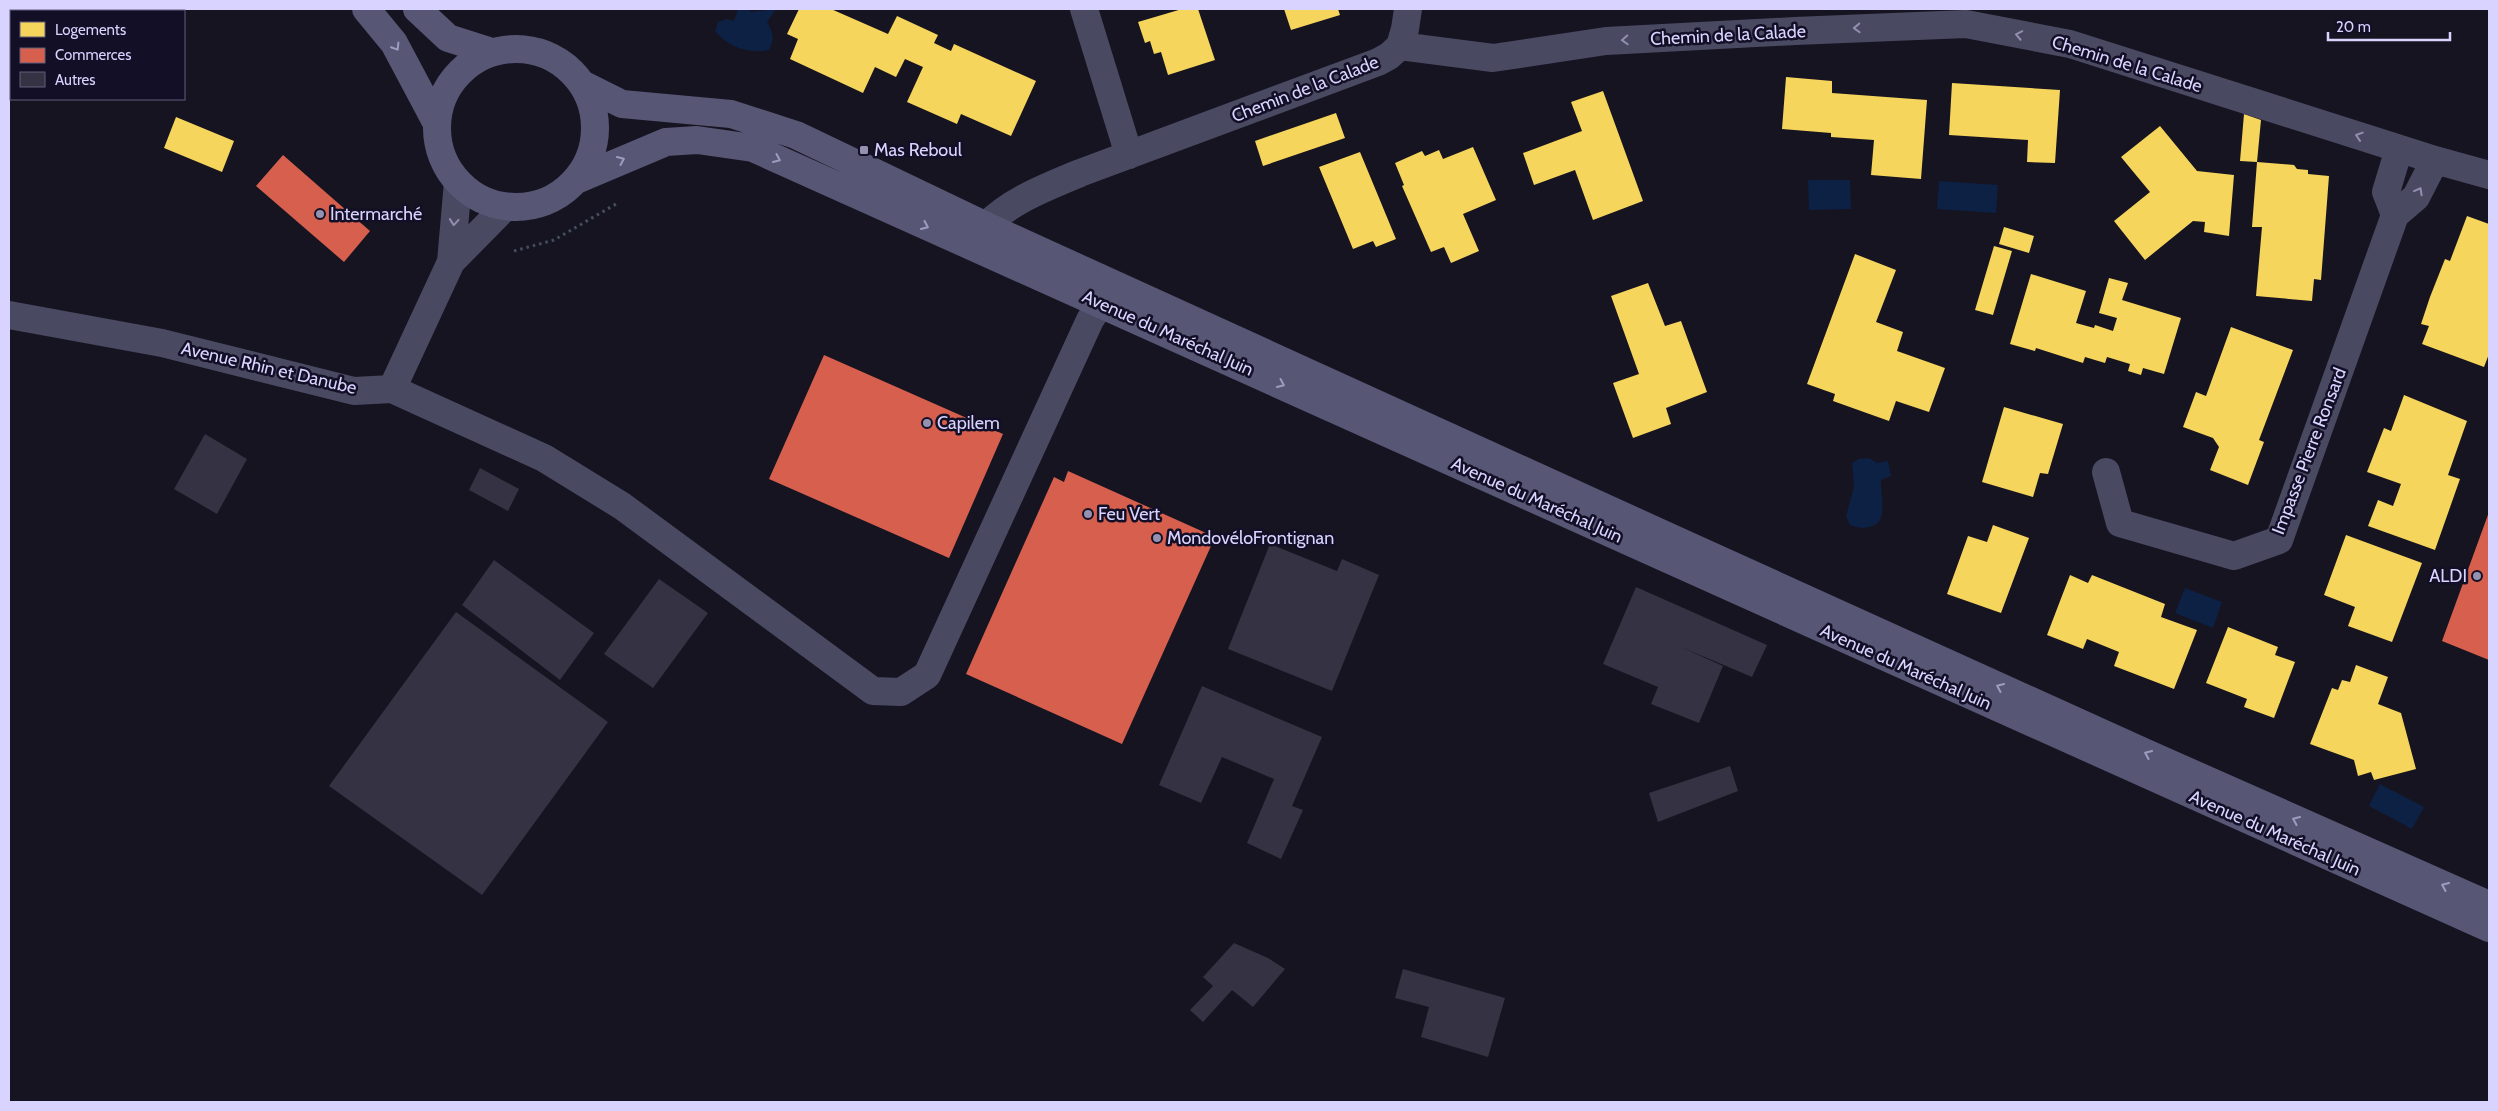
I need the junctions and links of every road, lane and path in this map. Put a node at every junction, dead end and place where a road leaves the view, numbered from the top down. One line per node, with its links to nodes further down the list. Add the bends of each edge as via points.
1 (366, 9): 8 (main road, one-way to 8, via 394,43)
2 (416, 9): 6 (main road, via 448,38)
3 (1084, 9): 10 (street)
4 (1408, 9): 5 (street)
5 (1400, 46): 9 (street, Chemin de la Calade, one-way to 5, via 2070,44 1966,24 1795,30 1606,42 1493,58); 10 (street, Chemin de la Calade, via 1378,62)
6 (492, 52): 7 (main road, via 517,48 542,52 565,65); 8 (main road, via 471,62 453,78 441,99)
7 (582, 84): 13 (main road, via 592,107 595,133 590,158); 18 (main road, Avenue du Maréchal Juin, via 622,104 730,114 796,135)
8 (436, 122): 14 (main road, via 445,165)
9 (2399, 149): 11 (street, Chemin de la Calade); 17 (street, via 2386,192)
10 (1129, 155): 18 (street, Chemin de la Calade, via 1032,194 996,215)
11 (2435, 160): 12 (street, Chemin de la Calade); 17 (street, Impasse Pierre Ronsard, one-way to 11, via 2416,197)
12 (2489, 175)
13 (576, 180): 16 (main road, via 556,197 531,206); 21 (main road, Avenue du Maréchal Juin, one-way to 21, via 666,142 697,140 753,148)
14 (458, 182): 16 (main road, via 479,199); 20 (street, one-way to 20)
15 (623, 200): 19 (path, via 554,240)
16 (505, 207): 20 (street)
17 (2395, 215): 24 (street, Impasse Pierre Ronsard, via 2279,540 2234,556 2120,523)
18 (986, 226): 25 (main road, Avenue du Maréchal Juin, one-way to 18, via 2137,749)
19 (512, 252)
20 (451, 262): 23 (street)
21 (1101, 303): 23 (street, via 1090,320 927,674 901,692 874,691 622,506 552,463); 26 (main road, Avenue du Maréchal Juin, one-way to 26)
22 (9, 315): 23 (street, Avenue Rhin et Danube, via 162,343 354,391)
23 (392, 389)
24 (2106, 472)
25 (2489, 905)
26 (2489, 928)

